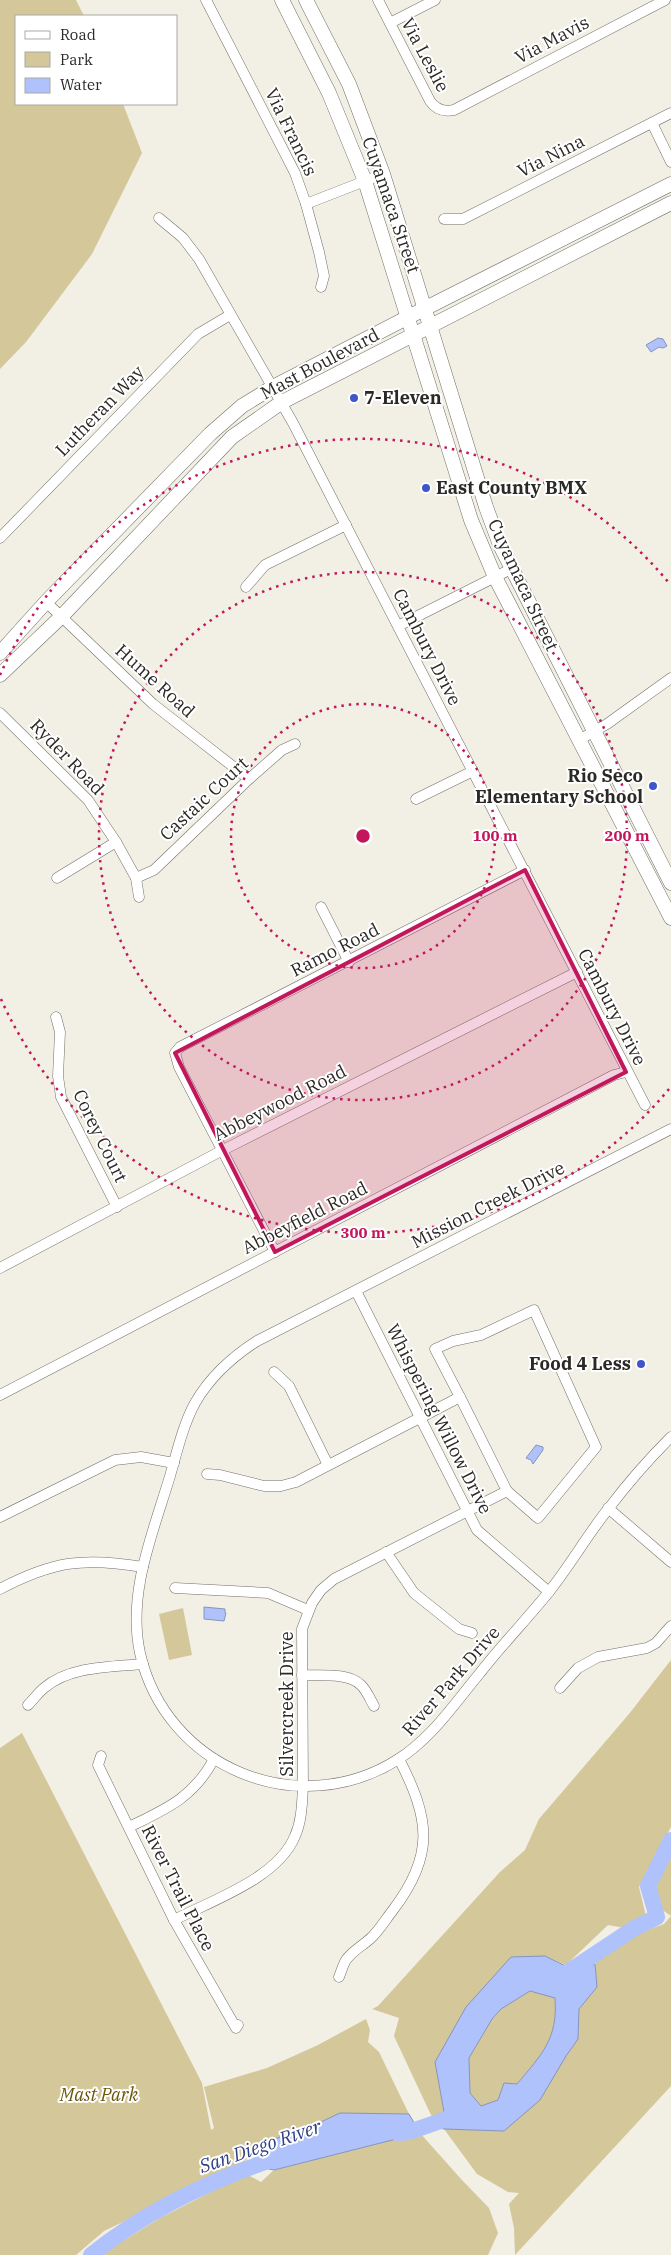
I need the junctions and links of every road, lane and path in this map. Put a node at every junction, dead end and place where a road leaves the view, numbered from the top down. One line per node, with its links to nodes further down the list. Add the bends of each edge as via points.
1 (206, 0): 16 (street, Via Francis, via 295,173)
2 (282, 0): 13 (main road, Cuyamaca Street, via 329,93)
3 (306, 0): 12 (main road, Cuyamaca Street, via 349,84)
4 (378, 0): 7 (street, Via Leslie)
5 (435, 0): 7 (street)
6 (666, 0): 8 (street, Via Mavis)
7 (390, 23): 8 (street, Via Leslie, via 432,104 442,110)
8 (454, 110)
9 (671, 113): 10 (street, Via Nina)
10 (652, 123): 11 (street); 18 (street, Via Nina, via 463,219)
11 (671, 162)
12 (383, 174): 13 (street); 20 (main road, Cuyamaca Street)
13 (365, 181): 16 (street); 22 (main road, Cuyamaca Street)
14 (671, 184): 20 (main road, Mast Boulevard)
15 (671, 203): 23 (main road, Mast Boulevard)
16 (306, 204): 19 (street, Via Francis, via 324,276)
17 (159, 218): 21 (street, Cambury Drive, via 199,259)
18 (444, 219)
19 (321, 287)
20 (424, 309): 22 (main road, Mast Boulevard); 23 (main road, Cuyamaca Street)
21 (230, 314): 25 (street, Cambury Drive); 28 (street, Lutheran Way, via 198,334)
22 (408, 318): 24 (main road, Cuyamaca Street); 25 (main road, Mast Boulevard)
23 (431, 326): 24 (main road, Mast Boulevard); 29 (main road, Cuyamaca Street, via 486,507)
24 (414, 336): 26 (main road, Mast Boulevard); 30 (main road, Cuyamaca Street, via 471,520)
25 (273, 387): 26 (street, Cambury Drive); 32 (main road, Mast Boulevard, via 242,406 210,434)
26 (282, 402): 27 (street, Cambury Drive); 33 (main road, Mast Boulevard, via 232,438)
27 (346, 524): 31 (street, via 265,565); 34 (street, Cambury Drive)
28 (0, 538)
29 (512, 569): 30 (street); 39 (main road, Cuyamaca Street)
30 (496, 578): 34 (street); 40 (main road, Cuyamaca Street)
31 (246, 587)
32 (46, 602): 33 (street, Hume Road); 35 (main road, Mast Boulevard)
33 (62, 616): 36 (main road, Mast Boulevard); 43 (street, Hume Road, via 153,704)
34 (398, 626): 42 (street, Cambury Drive)
35 (0, 653)
36 (0, 675)
37 (671, 678): 39 (street)
38 (0, 713): 45 (street, Ryder Road, via 82,792)
39 (594, 732): 40 (street); 49 (main road, Cuyamaca Street)
40 (578, 740): 52 (main road, Cuyamaca Street)
41 (295, 744): 43 (street, Castaic Court, via 282,750)
42 (473, 771): 44 (street); 46 (street, Cambury Drive)
43 (249, 779): 48 (street, Castaic Court, via 154,870)
44 (416, 799)
45 (116, 842): 47 (street); 48 (street, Ryder Road)
46 (525, 870): 53 (street, Ramo Road); 54 (street, Cambury Drive)
47 (57, 878)
48 (136, 878): 50 (street)
49 (671, 883)
50 (139, 897)
51 (321, 907): 53 (street)
52 (671, 918)
53 (349, 962): 59 (street, Ramo Road, via 180,1047 175,1053)
54 (576, 972): 56 (street, Cambury Drive); 59 (street, Abbeywood Road)
55 (56, 1017): 60 (street, Corey Court, via 60,1032 58,1076 61,1097)
56 (626, 1072): 57 (street, Cambury Drive); 61 (street, Abbeyfield Road)
57 (645, 1105)
58 (671, 1129): 63 (street, Mission Creek Drive)
59 (221, 1151): 60 (street, Abbeywood Road); 61 (street)
60 (116, 1207): 62 (street, Abbeywood Road)
61 (275, 1252): 65 (street, Abbeyfield Road)
62 (0, 1268)
63 (356, 1291): 67 (street, Whispering Willow Drive); 69 (street, Mission Creek Drive, via 257,1341 223,1367 203,1391 188,1417)
64 (274, 1372): 70 (street, via 289,1386)
65 (0, 1395)
66 (460, 1397): 67 (street); 72 (street); 72 (street, via 435,1349 481,1335 534,1310 596,1447 538,1518)
67 (420, 1418): 70 (street); 74 (street, Whispering Willow Drive)
68 (671, 1437): 73 (street, River Park Drive)
69 (174, 1463): 75 (street, via 141,1456 115,1460); 78 (street, Mission Creek Drive)
70 (328, 1465): 71 (street, via 282,1486 264,1486)
71 (207, 1474)
72 (507, 1492): 74 (street, Silvercreek Drive)
73 (608, 1508): 77 (street); 81 (street, River Park Drive)
74 (466, 1511): 76 (street, Silvercreek Drive); 81 (street, Whispering Willow Drive, via 477,1530)
75 (0, 1517)
76 (386, 1552): 82 (street, Silvercreek Drive, via 327,1584); 84 (street, via 414,1593 459,1629)
77 (671, 1562)
78 (143, 1567): 79 (street, via 102,1561 72,1562); 85 (street, River Park Drive, via 137,1598 137,1634)
79 (1, 1587)
80 (175, 1588): 82 (street, via 268,1593)
81 (549, 1592): 92 (street, River Park Drive, via 440,1724)
82 (308, 1610): 86 (street, Silvercreek Drive, via 302,1629)
83 (671, 1626): 87 (street, via 647,1648 598,1657 578,1668)
84 (472, 1633)
85 (143, 1664): 88 (street, via 74,1674 45,1688); 91 (street, River Park Drive, via 155,1693 173,1720 192,1742)
86 (302, 1675): 89 (street, via 355,1680); 93 (street, Silvercreek Drive)
87 (560, 1688)
88 (28, 1705)
89 (374, 1706)
90 (101, 1756): 94 (street, River Trail Place, via 98,1765)
91 (214, 1759): 93 (street, River Park Drive, via 257,1779); 94 (street, via 203,1776 177,1803)
92 (399, 1760): 93 (street, River Park Drive, via 348,1781); 96 (street, via 421,1812 422,1858 405,1894 372,1937 346,1959)
93 (303, 1786): 95 (street, Silvercreek Drive, via 298,1829 276,1865 261,1876)
94 (129, 1827): 95 (street, River Trail Place)
95 (174, 1920): 97 (street, River Trail Place, via 236,2028)
96 (339, 1978)
97 (238, 2025)

